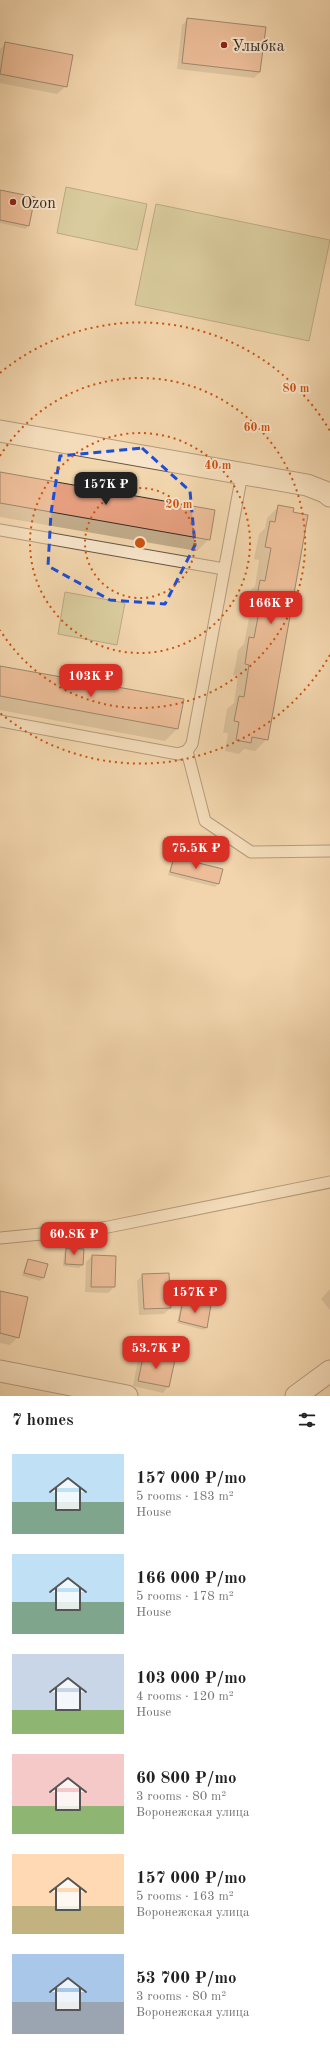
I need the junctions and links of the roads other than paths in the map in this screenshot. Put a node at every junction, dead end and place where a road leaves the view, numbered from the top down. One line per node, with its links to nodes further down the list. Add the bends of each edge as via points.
1 (0, 431): 2 (street)
2 (242, 474): 3 (street, via 306,485); 5 (lane)
3 (330, 496)
4 (0, 530): 5 (lane)
5 (224, 569): 7 (lane, via 192,744)
6 (0, 721): 7 (lane, via 178,754)
7 (187, 751): 8 (lane, via 205,821 251,852)
8 (330, 851)
9 (330, 1182): 10 (lane, via 103,1228)
10 (0, 1238)
11 (0, 1371): 13 (street)
12 (330, 1371): 14 (street)
13 (127, 1396)
14 (296, 1396)

